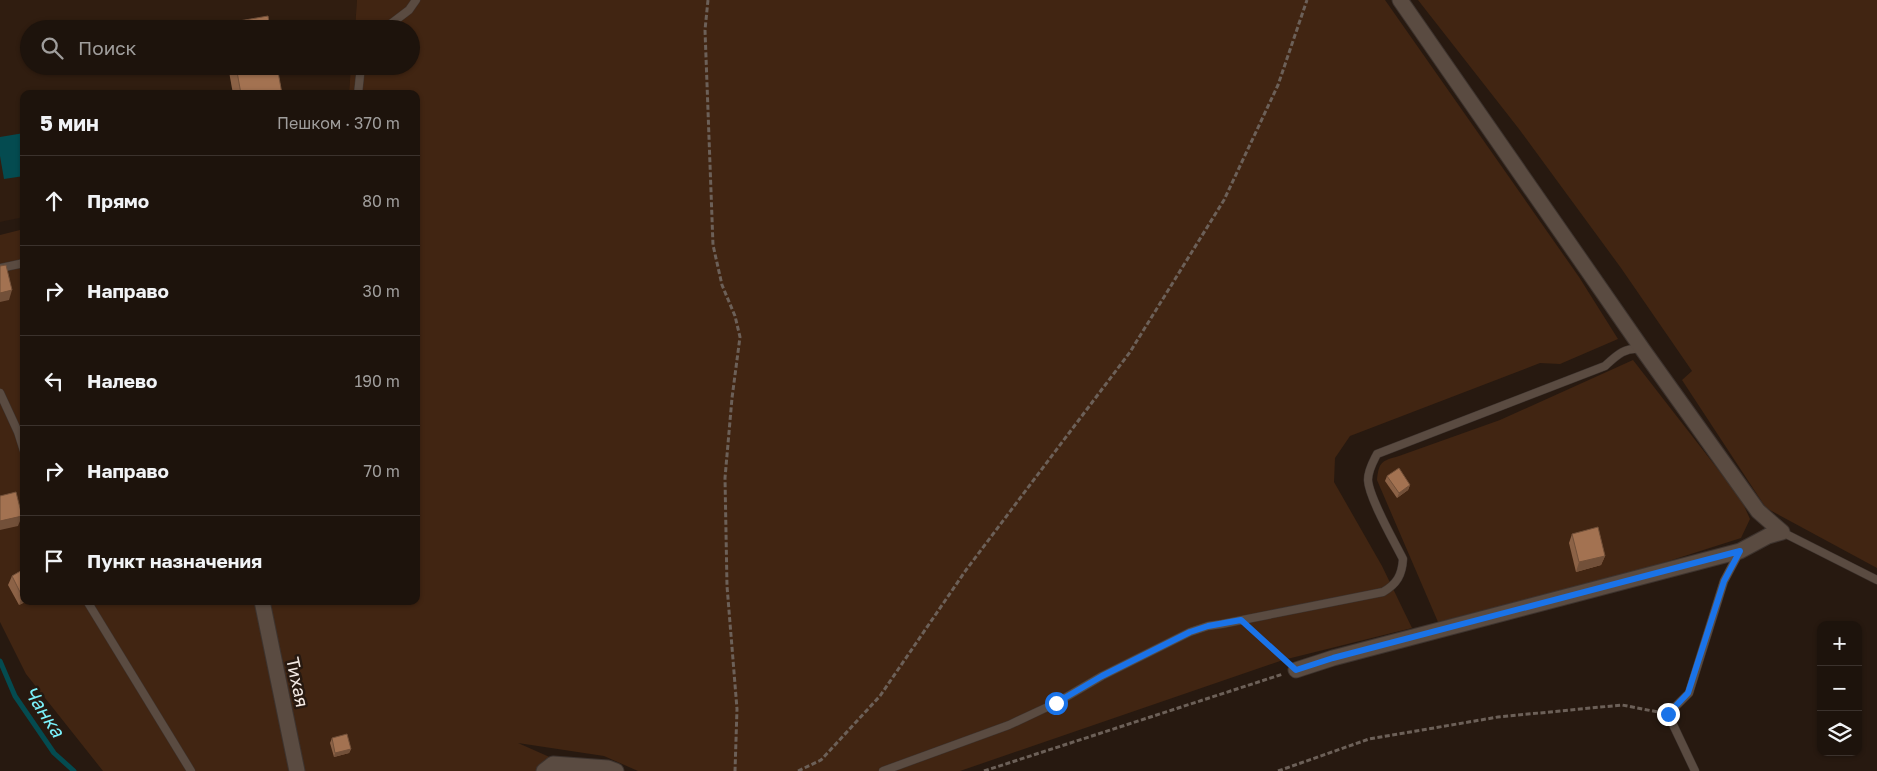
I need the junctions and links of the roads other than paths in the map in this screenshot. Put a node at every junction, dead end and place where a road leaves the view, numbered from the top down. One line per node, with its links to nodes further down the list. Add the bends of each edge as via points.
1 (416, 0): 3 (lane)
2 (1400, 0): 8 (street)
3 (396, 20)
4 (359, 75): 5 (lane)
5 (358, 90)
6 (20, 264): 7 (lane)
7 (0, 268)
8 (1643, 350): 11 (street, via 1758,511); 21 (lane, via 1632,348 1622,351 1605,366 1377,454 1370,466 1371,493 1403,559 1402,571 1394,586 1383,592 1190,632 1009,725)
9 (0, 393): 10 (lane)
10 (20, 438)
11 (1782, 532): 12 (street); 13 (lane)
12 (1740, 551): 16 (street); 22 (lane, via 1724,581 1688,693 1668,714)
13 (1877, 580)
14 (89, 605): 17 (lane)
15 (263, 605): 18 (street, Тихая)
16 (1296, 670)
17 (191, 771)
18 (297, 771)
19 (544, 771): 20 (street, via 553,764)
20 (616, 771)
21 (883, 771)
22 (1695, 771)

